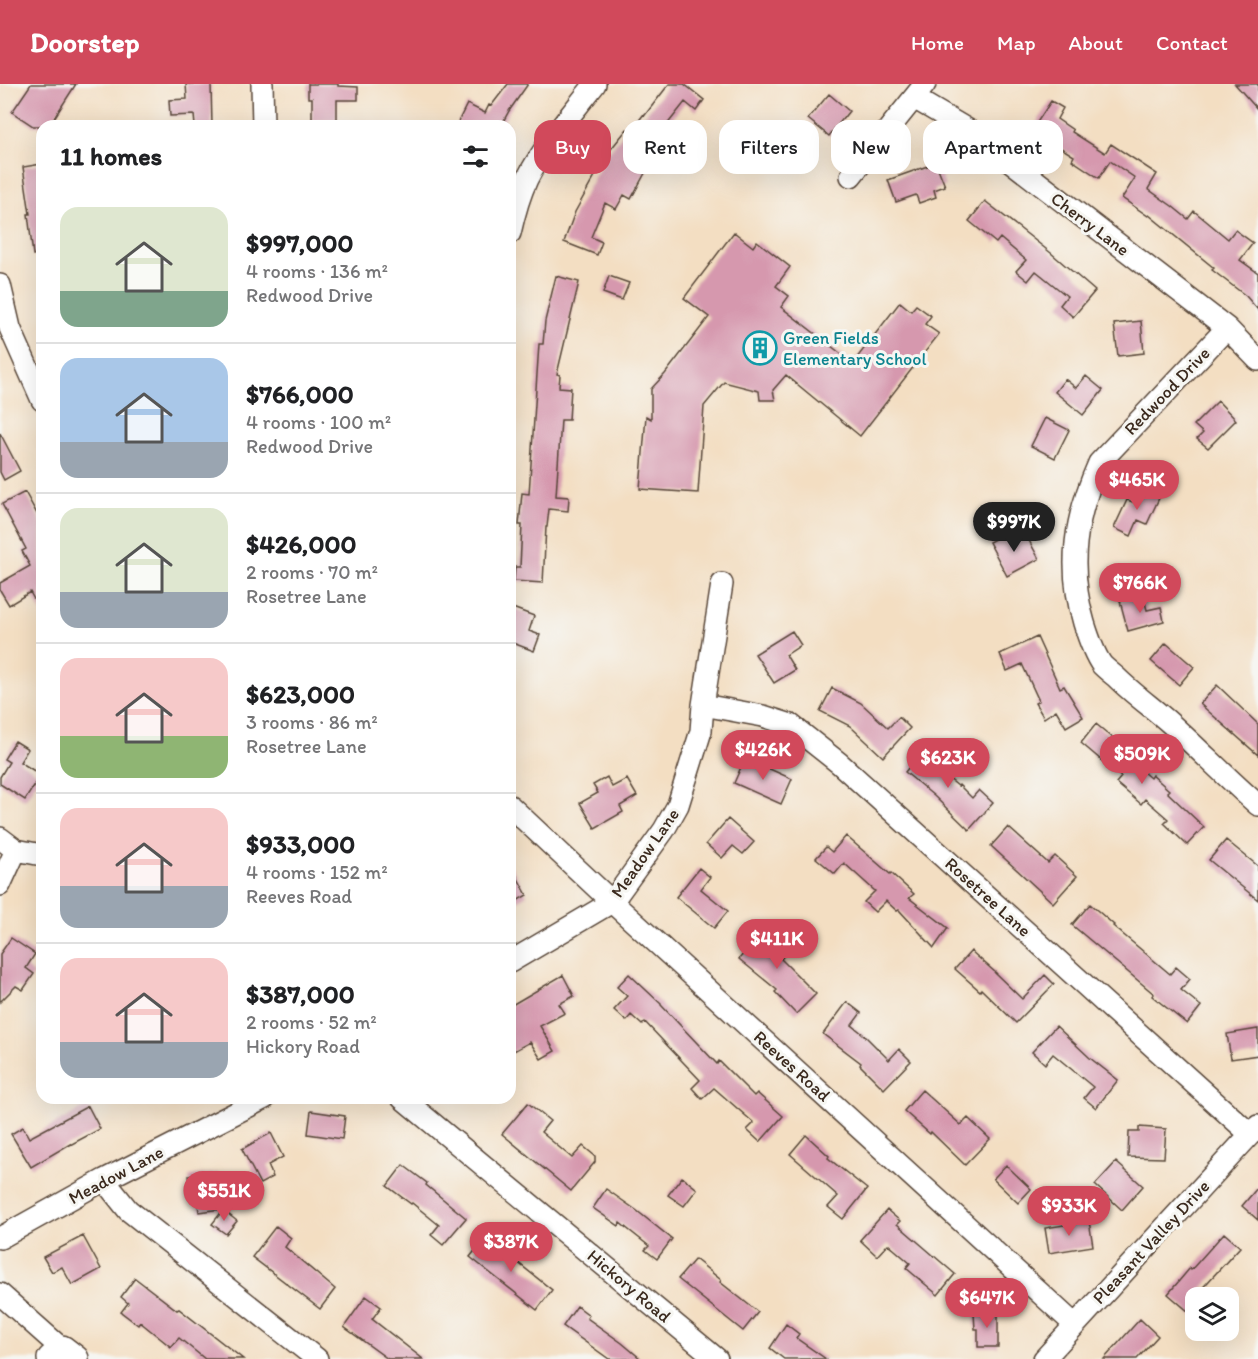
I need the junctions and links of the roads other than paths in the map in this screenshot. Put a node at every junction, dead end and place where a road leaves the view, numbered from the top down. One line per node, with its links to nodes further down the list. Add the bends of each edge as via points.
1 (262, 84): 4 (street)
2 (595, 84): 6 (street, via 542,154 526,180)
3 (920, 91): 5 (street); 8 (street, Cherry Lane)
4 (263, 120)
5 (850, 176)
6 (516, 208)
7 (0, 285): 10 (street, via 10,328)
8 (1227, 328): 9 (street, Cherry Lane); 13 (street, Redwood Drive, via 1099,464 1082,508 1074,568 1081,612 1102,664)
9 (1258, 360)
10 (36, 386)
11 (722, 584): 12 (street, Meadow Lane)
12 (703, 705): 18 (street, Meadow Lane, via 701,731 678,805); 22 (street, Rosetree Lane, via 791,725 839,763)
13 (1258, 806)
14 (516, 812): 18 (street, Reeves Road)
15 (8, 844): 16 (street); 17 (street)
16 (36, 853)
17 (0, 885)
18 (612, 902): 19 (street, Meadow Lane); 26 (street, Reeves Road)
19 (516, 958)
20 (253, 1104): 23 (street, Meadow Lane)
21 (409, 1104): 29 (street, Hickory Road)
22 (1254, 1130): 26 (street, Pleasant Valley Drive)
23 (104, 1180): 24 (street, Meadow Lane); 28 (street, via 128,1210)
24 (0, 1238)
25 (0, 1294): 27 (street)
26 (1075, 1325): 30 (street, Pleasant Valley Drive)
27 (63, 1356)
28 (317, 1359)
29 (717, 1359)
30 (1044, 1359)

